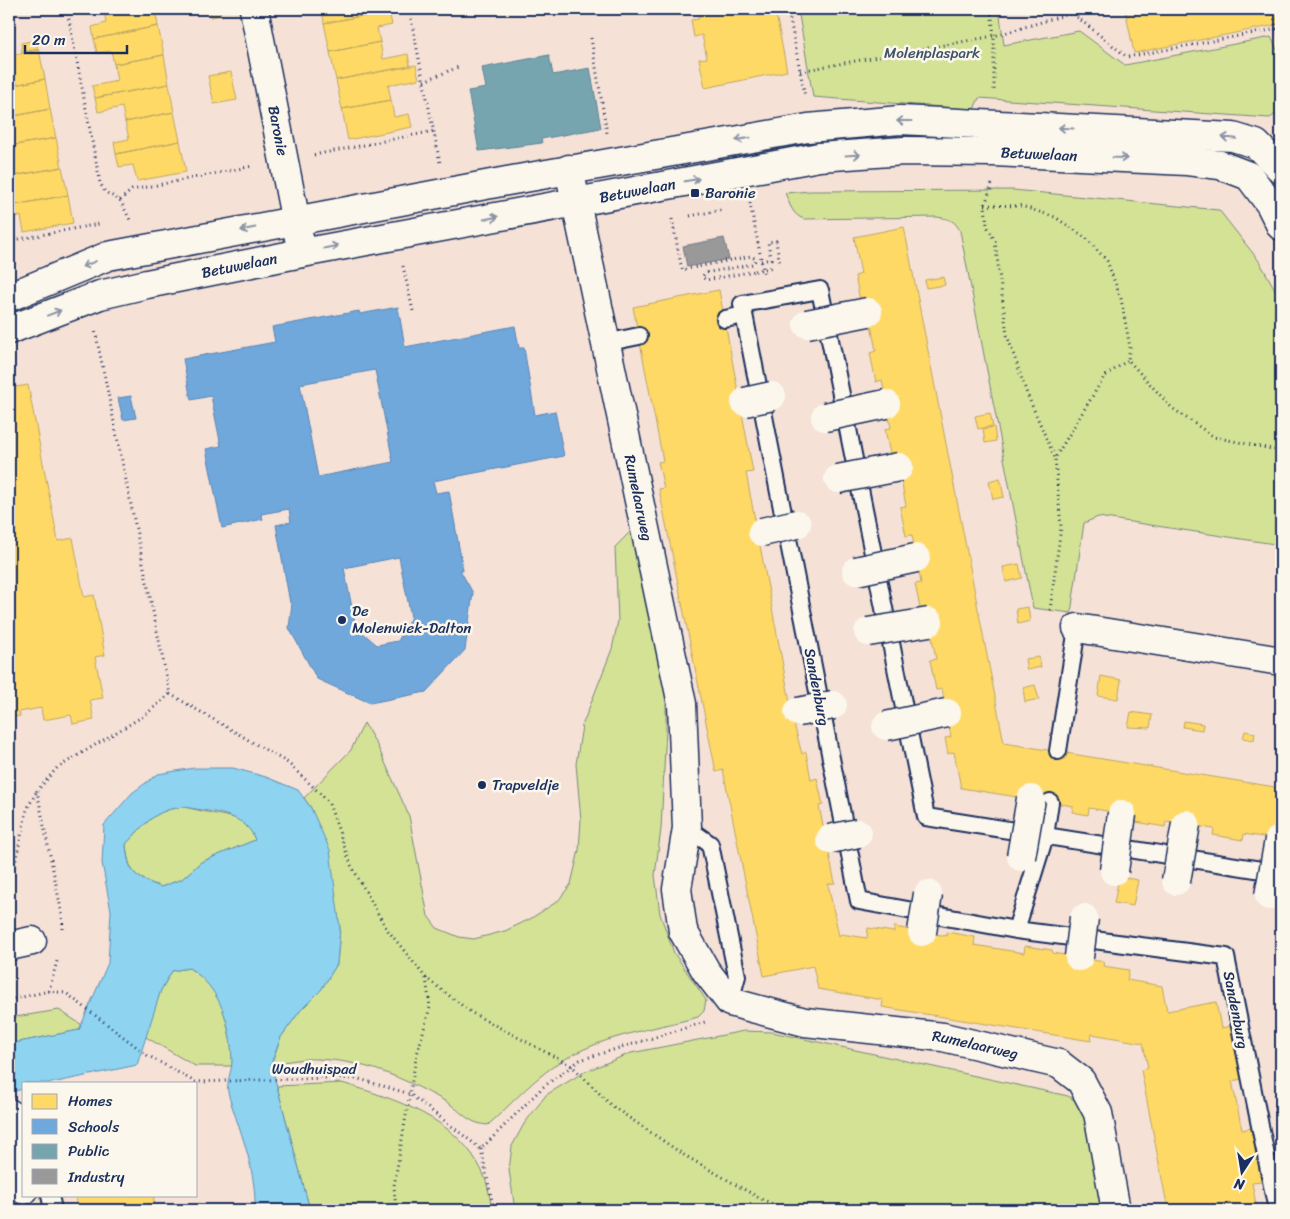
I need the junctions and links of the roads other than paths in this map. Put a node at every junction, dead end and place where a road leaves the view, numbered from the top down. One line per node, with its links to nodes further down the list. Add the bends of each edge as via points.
1 (254, 9): 6 (street, Baronie)
2 (1278, 160): 3 (street, Betuwelaan, one-way to 3, via 1256,144 1234,137 900,120 808,128); 4 (street, Betuwelaan)
3 (569, 169): 5 (street, Rumelaarweg); 6 (street, Betuwelaan)
4 (1249, 176): 5 (street, Betuwelaan, one-way to 4, via 819,157 904,152 994,152 1187,161 1220,165); 7 (street, via 1270,204)
5 (576, 202): 8 (street, Betuwelaan, one-way to 5); 16 (street, Rumelaarweg)
6 (296, 219): 8 (street, Baronie); 9 (street, Betuwelaan, one-way to 9, via 108,256)
7 (1281, 226)
8 (302, 253): 14 (street, Betuwelaan, one-way to 8, via 100,295)
9 (9, 297)
10 (868, 312): 13 (street, bridge)
11 (744, 315): 12 (lane); 41 (lane, via 742,304 820,290 926,817); 50 (lane, Sandenburg, via 859,901)
12 (724, 319)
13 (807, 324)
14 (9, 330)
15 (639, 336): 16 (lane)
16 (606, 343): 39 (street, Rumelaarweg, via 682,704)
17 (772, 396): 18 (street, bridge)
18 (745, 402)
19 (886, 404): 20 (street, bridge)
20 (825, 417)
21 (899, 467): 22 (street, bridge)
22 (838, 480)
23 (797, 524): 24 (street, bridge)
24 (762, 532)
25 (916, 558): 26 (street, bridge)
26 (856, 571)
27 (929, 622): 29 (street, bridge)
28 (1077, 628): 30 (street); 35 (lane)
29 (868, 632)
30 (1281, 660)
31 (833, 705): 32 (street, bridge)
32 (798, 712)
33 (946, 713): 34 (street, bridge)
34 (886, 726)
35 (1058, 751)
36 (1040, 800): 41 (lane); 44 (street, bridge)
37 (1122, 814): 45 (street, bridge)
38 (1186, 824): 46 (street, bridge)
39 (687, 828): 53 (street, Rumelaarweg, via 677,889 683,931 706,971); 53 (lane, via 710,844 737,976)
40 (858, 833): 42 (street, bridge)
41 (1045, 836): 47 (lane); 50 (lane)
42 (830, 839)
43 (1279, 840): 47 (street, bridge)
44 (1021, 857)
45 (1114, 871)
46 (1176, 881)
47 (1275, 884)
48 (928, 894): 51 (street, bridge)
49 (1084, 918): 52 (street, bridge)
50 (1016, 930): 61 (lane, Sandenburg, via 1226,957)
51 (922, 932)
52 (1079, 957)
53 (730, 1002): 60 (street, Rumelaarweg, via 805,1022 943,1037 1059,1064 1081,1081 1098,1113)
54 (9, 1113): 55 (street)
55 (21, 1162)
56 (25, 1196): 58 (street)
57 (50, 1196): 59 (lane)
58 (28, 1210)
59 (53, 1210)
60 (1116, 1210)
61 (1277, 1210)

